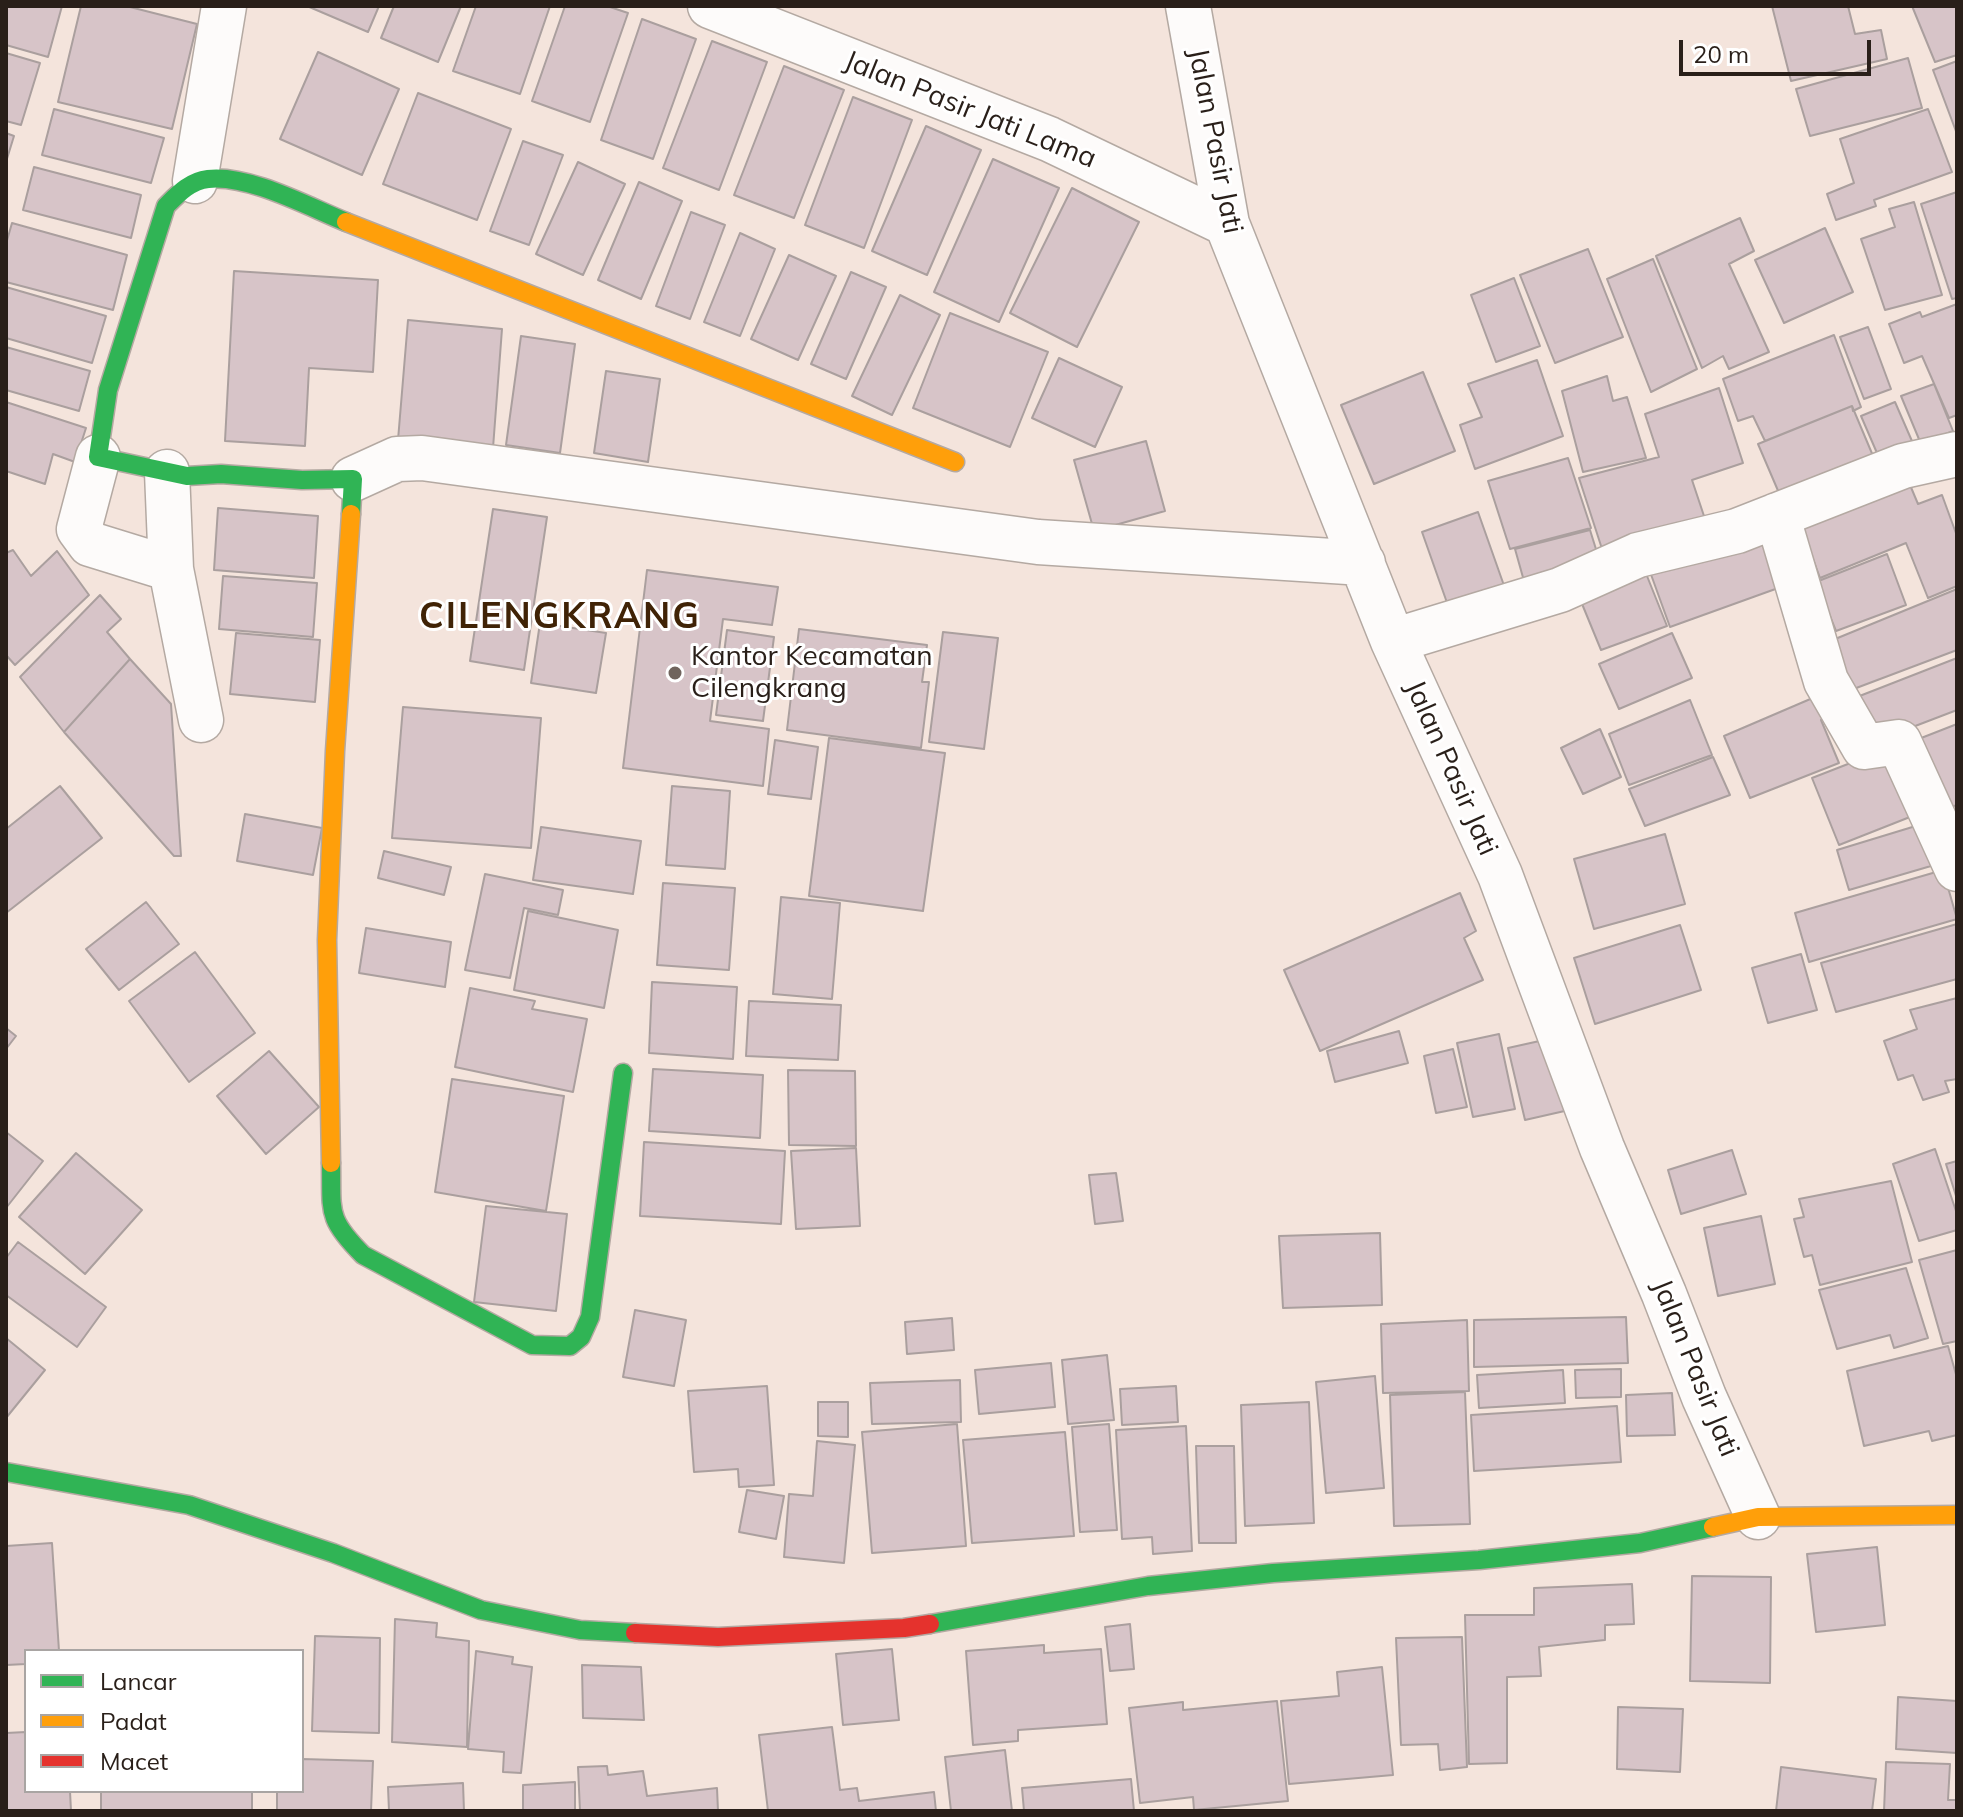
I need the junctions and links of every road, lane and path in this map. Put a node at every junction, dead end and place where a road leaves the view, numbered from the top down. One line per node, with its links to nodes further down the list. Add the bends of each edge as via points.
1 (224, 6): 4 (street)
2 (710, 6): 5 (street, Jalan Pasir Jati Lama, via 1049,139)
3 (1188, 6): 5 (street, Jalan Pasir Jati)
4 (195, 181): 7 (street, via 166,206 108,390); 8 (street, via 207,177 258,187)
5 (1227, 224): 12 (street, Jalan Pasir Jati)
6 (1957, 454): 11 (street, via 1903,466)
7 (98, 457): 9 (street); 13 (street, via 79,529 90,544)
8 (955, 462)
9 (167, 472): 10 (street); 13 (street)
10 (353, 479): 12 (street, via 397,459 422,458 1038,542); 17 (street, via 327,940 332,1217 363,1255 532,1345 573,1347 590,1317)
11 (1777, 515): 14 (street, via 1737,531 1638,555 1560,590); 16 (street, via 1826,681 1864,747 1899,742)
12 (1363, 563): 14 (street, Jalan Pasir Jati)
13 (171, 569): 15 (street)
14 (1393, 641): 20 (street, Jalan Pasir Jati, via 1500,875 1602,1148)
15 (201, 720)
16 (1957, 869)
17 (623, 1073)
18 (6, 1472): 20 (street, via 189,1505 481,1610 580,1630 718,1637 904,1628 1148,1586 1640,1543)
19 (1957, 1515): 20 (street)
20 (1758, 1517)

